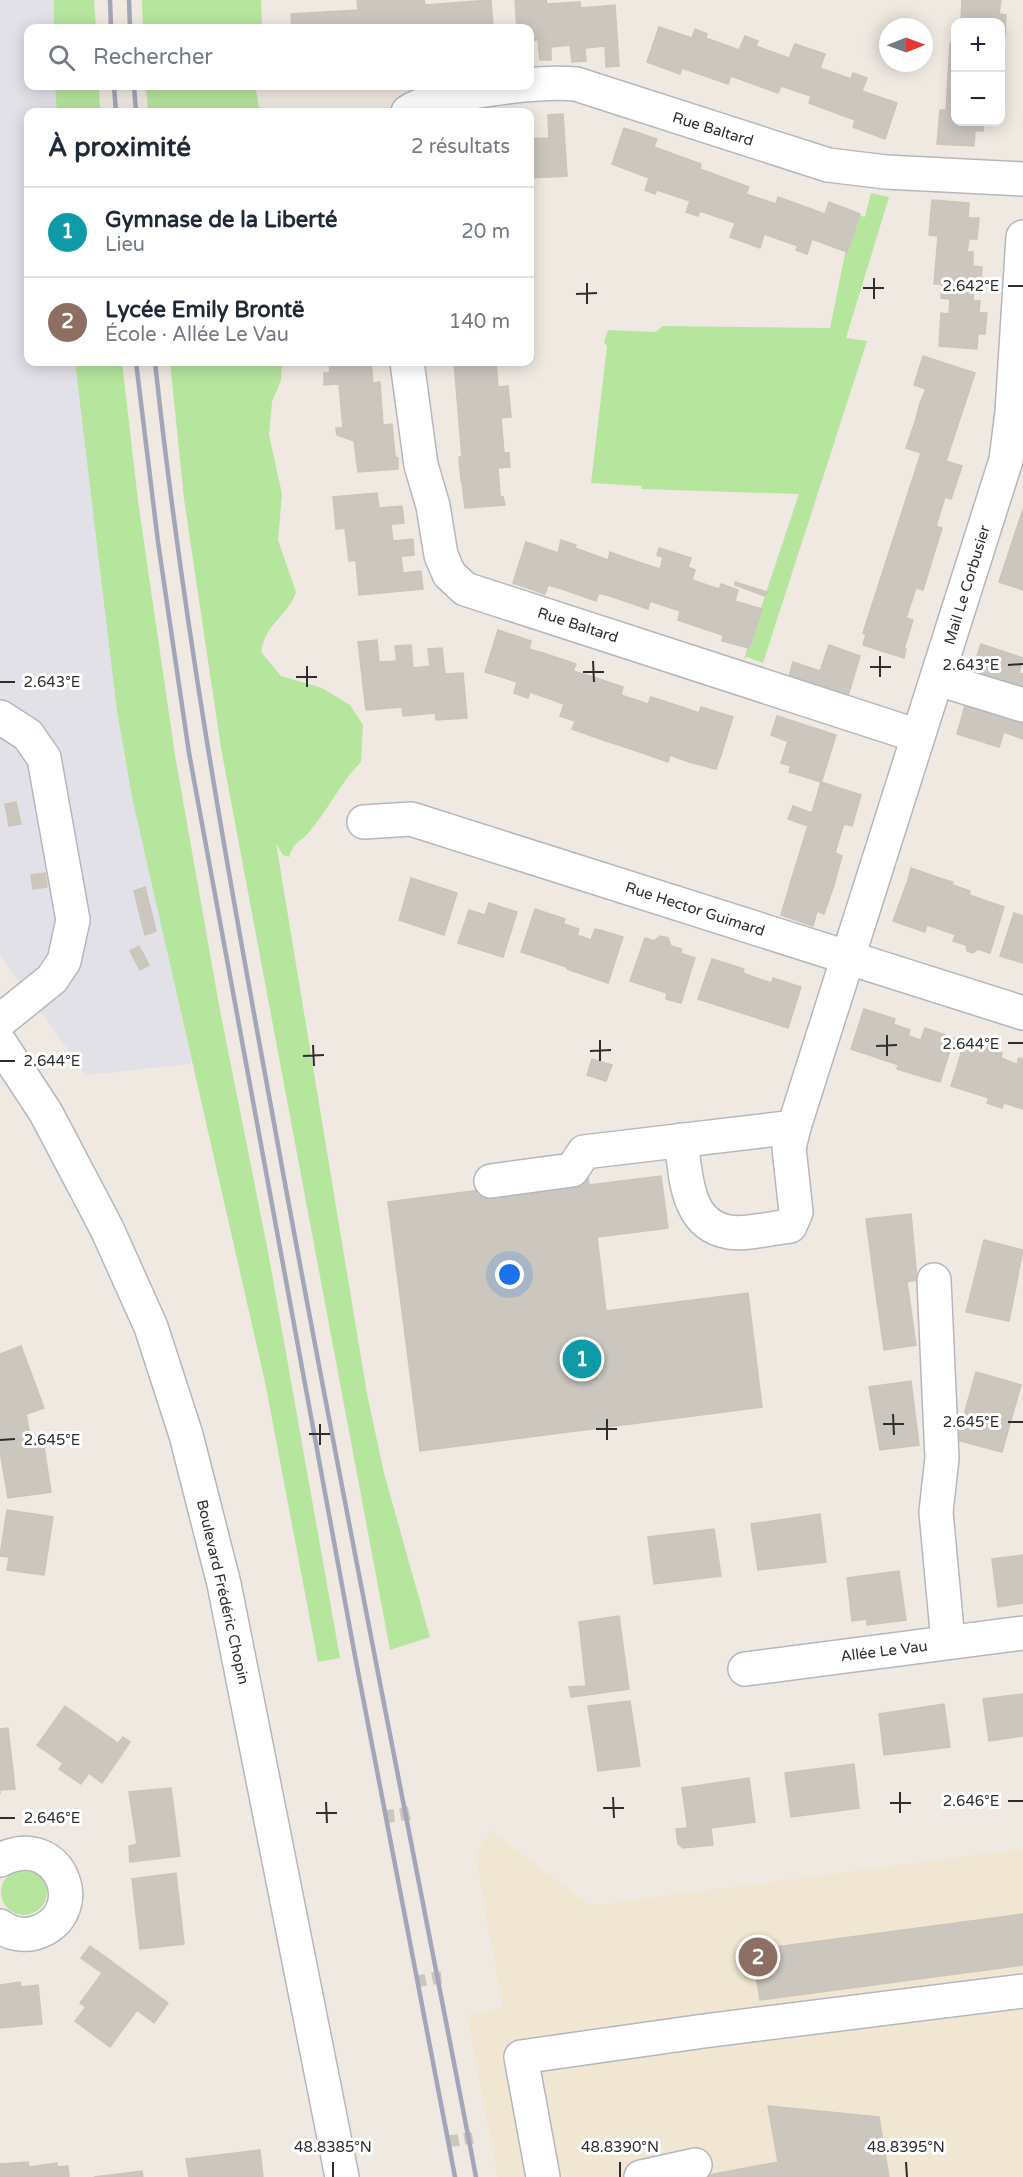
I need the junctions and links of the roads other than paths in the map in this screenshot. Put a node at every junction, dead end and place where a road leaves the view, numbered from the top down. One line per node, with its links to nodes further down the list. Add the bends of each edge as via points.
1 (534, 85): 4 (street, Rue Baltard, via 576,84 828,165)
2 (496, 90): 3 (street, Rue Baltard, via 457,95)
3 (414, 108)
4 (1023, 179)
5 (1023, 237): 7 (street, Mail Le Corbusier)
6 (408, 366): 11 (street, Rue Baltard, via 421,465 441,555 449,574 465,589)
7 (1017, 411): 8 (street, Mail Le Corbusier, via 1006,460)
8 (938, 679): 9 (street); 11 (street, Mail Le Corbusier)
9 (1023, 705)
10 (0, 717): 15 (street, via 28,735 44,758 74,920 64,961 52,979)
11 (918, 736): 13 (street, Mail Le Corbusier)
12 (364, 822): 13 (street, Rue Hector Guimard, via 411,819)
13 (849, 957): 14 (street, Rue Hector Guimard); 17 (street, Mail Le Corbusier)
14 (1023, 1013)
15 (0, 1022)
16 (0, 1043): 28 (street, Boulevard Frédéric Chopin, via 46,1113 107,1229 151,1327 186,1435 224,1584)
17 (794, 1127): 18 (street); 18 (street, Mail Le Corbusier, via 789,1148 796,1212 790,1226 730,1233 712,1226 696,1211 688,1194)
18 (681, 1140): 19 (street, via 584,1152 572,1170)
19 (491, 1181)
20 (934, 1280): 22 (street, via 942,1458 936,1512)
21 (1023, 1633): 22 (street, Allée Le Vau)
22 (948, 1642): 23 (street, Allée Le Vau)
23 (745, 1669)
24 (0, 1860): 25 (street, via 12,1853 27,1852 53,1863 62,1874 65,1901 61,1913 42,1931 17,1934)
25 (0, 1926)
26 (1023, 1991): 29 (street, via 521,2057)
27 (695, 2165): 30 (street)
28 (342, 2177)
29 (543, 2177)
30 (641, 2177)

